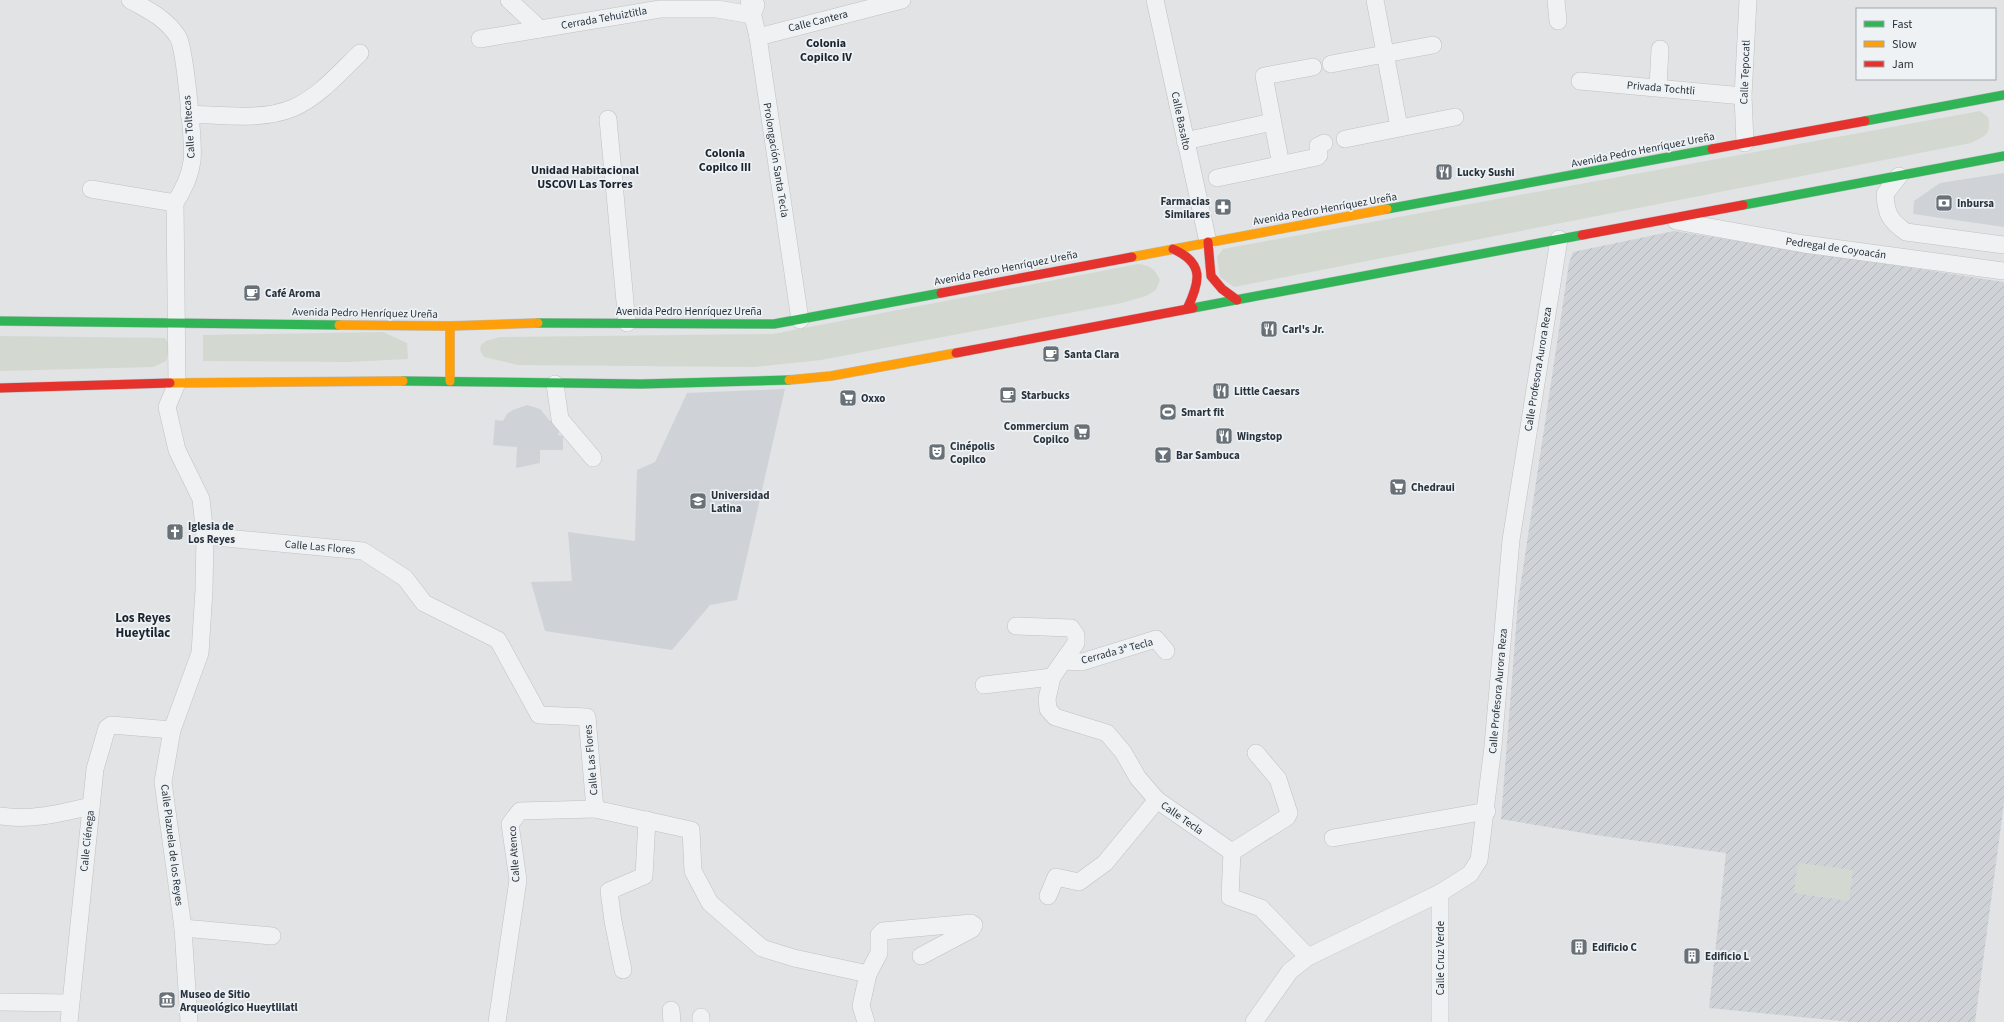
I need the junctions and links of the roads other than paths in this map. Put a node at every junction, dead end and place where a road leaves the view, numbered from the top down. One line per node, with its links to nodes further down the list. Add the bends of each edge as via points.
1 (130, 0): 24 (street, Calle Toltecas, via 163,19 178,38 184,61)
2 (509, 0): 11 (street)
3 (902, 0): 12 (street, Calle Cantera)
4 (1155, 0): 30 (street, Calle Basalto)
5 (1375, 0): 17 (street)
6 (1556, 0): 10 (street)
7 (1748, 0): 23 (street, Calle Tepocatl)
8 (655, 4): 9 (street, Cerrada Tehuiztitla, via 717,9); 11 (street, Cerrada Tehuiztitla)
9 (753, 5): 12 (street, Prolongación Santa Tecla)
10 (1558, 21)
11 (540, 29): 13 (street, Cerrada Tehuiztitla)
12 (758, 37): 47 (street, Prolongación Santa Tecla)
13 (480, 39)
14 (1433, 44): 17 (street)
15 (1660, 49): 21 (street)
16 (360, 53): 24 (street, via 316,93 294,107 267,115)
17 (1385, 54): 18 (street); 28 (street)
18 (1331, 64)
19 (1313, 67): 27 (street, via 1264,76)
20 (1580, 81): 21 (street, Privada Tochtli)
21 (1658, 87): 23 (street, Privada Tochtli)
22 (2004, 95): 31 (main road, Avenida Pedro Henríquez Ureña)
23 (1743, 96): 31 (street, Calle Tepocatl)
24 (189, 114): 38 (street, Calle Toltecas, via 192,160 187,184)
25 (1455, 117): 28 (street)
26 (608, 119): 50 (street)
27 (1272, 122): 30 (street); 34 (street)
28 (1399, 127): 29 (street)
29 (1345, 139)
30 (1186, 140): 41 (street, Calle Basalto)
31 (1745, 143): 41 (main road, Avenida Pedro Henríquez Ureña)
32 (1324, 144): 34 (street, via 1318,146 1317,157)
33 (2004, 156): 35 (main road)
34 (1281, 165): 36 (street)
35 (1899, 176): 39 (main road); 42 (street, via 1885,194 1885,209 1894,224 1906,232)
36 (1217, 178)
37 (91, 189): 38 (street)
38 (175, 203): 49 (street)
39 (1668, 219): 40 (main road); 44 (street, Pedregal de Coyoacán, via 1804,244)
40 (1559, 240): 45 (main road); 68 (street, Calle Profesora Aurora Reza, via 1511,540)
41 (1208, 242): 43 (main road, Avenida Pedro Henríquez Ureña); 45 (main road, via 1211,277 1221,289)
42 (2004, 245)
43 (1173, 249): 46 (main road, via 1186,254 1197,272 1198,286); 47 (main road, Avenida Pedro Henríquez Ureña)
44 (2004, 272)
45 (1237, 300): 46 (main road)
46 (1186, 309): 54 (main road, via 831,376 712,385)
47 (800, 320): 50 (main road, Avenida Pedro Henríquez Ureña, via 774,324)
48 (0, 321): 49 (main road, Avenida Pedro Henríquez Ureña)
49 (176, 323): 51 (main road, Avenida Pedro Henríquez Ureña); 53 (street, Calle Plazuela de los Reyes)
50 (627, 323): 51 (main road, Avenida Pedro Henríquez Ureña)
51 (450, 326): 52 (main road)
52 (450, 381): 53 (main road); 54 (main road)
53 (176, 383): 55 (main road); 57 (street, Calle Plazuela de los Reyes, via 167,407 177,450 201,498)
54 (555, 384): 56 (street, via 560,419)
55 (0, 390)
56 (593, 458)
57 (204, 536): 63 (street, Calle Plazuela de los Reyes, via 200,653); 67 (street, Calle Las Flores, via 363,551 404,578 424,603 498,640 539,715 587,716)
58 (1016, 626): 60 (street, Calle Tecla, via 1071,628 1076,635 1076,643)
59 (1166, 651): 60 (street, Cerrada 3ª Tecla, via 1156,638 1082,662)
60 (1064, 661): 61 (street, Calle Tecla)
61 (1052, 677): 62 (street); 65 (street, Calle Tecla, via 1047,699 1048,709 1055,718 1107,732 1123,752 1138,778)
62 (984, 686)
63 (172, 730): 66 (street, Calle Ciénega, via 111,725 107,728 95,770); 75 (street, Calle Plazuela de los Reyes, via 163,782)
64 (1256, 753): 72 (street, via 1278,779 1289,813 1288,817)
65 (1157, 800): 72 (street, Calle Tecla); 74 (street, via 1105,863 1079,882 1056,877)
66 (90, 806): 69 (street, via 17,819); 82 (street, Calle Ciénega)
67 (595, 809): 70 (street, Calle Las Flores); 85 (street, Calle Atenco, via 520,811 510,824 518,880)
68 (1486, 811): 71 (street); 73 (street, Calle Profesora Aurora Reza, via 1476,866 1470,874)
69 (0, 816)
70 (647, 820): 79 (street, via 644,876 609,891); 80 (street, Calle Las Flores, via 691,830 693,871 710,903 762,948 794,958)
71 (1333, 838)
72 (1232, 852): 78 (street, via 1230,897 1261,908)
73 (1440, 893): 78 (street, Calle Profesora Aurora Reza); 88 (street, Calle Cruz Verde)
74 (1048, 896)
75 (183, 928): 76 (street); 84 (street, Calle Plazuela de los Reyes)
76 (272, 936)
77 (921, 956): 80 (street, via 972,929 974,925 970,923 883,931 880,935 879,953)
78 (1308, 957): 87 (street, Calle Profesora Aurora Reza, via 1290,971)
79 (623, 970)
80 (868, 974): 86 (street, via 861,1006)
81 (0, 1002): 82 (street)
82 (70, 1003): 83 (street, Calle Ciénega)
83 (69, 1022)
84 (189, 1022)
85 (497, 1022)
86 (866, 1022)
87 (1254, 1022)
88 (1440, 1022)

